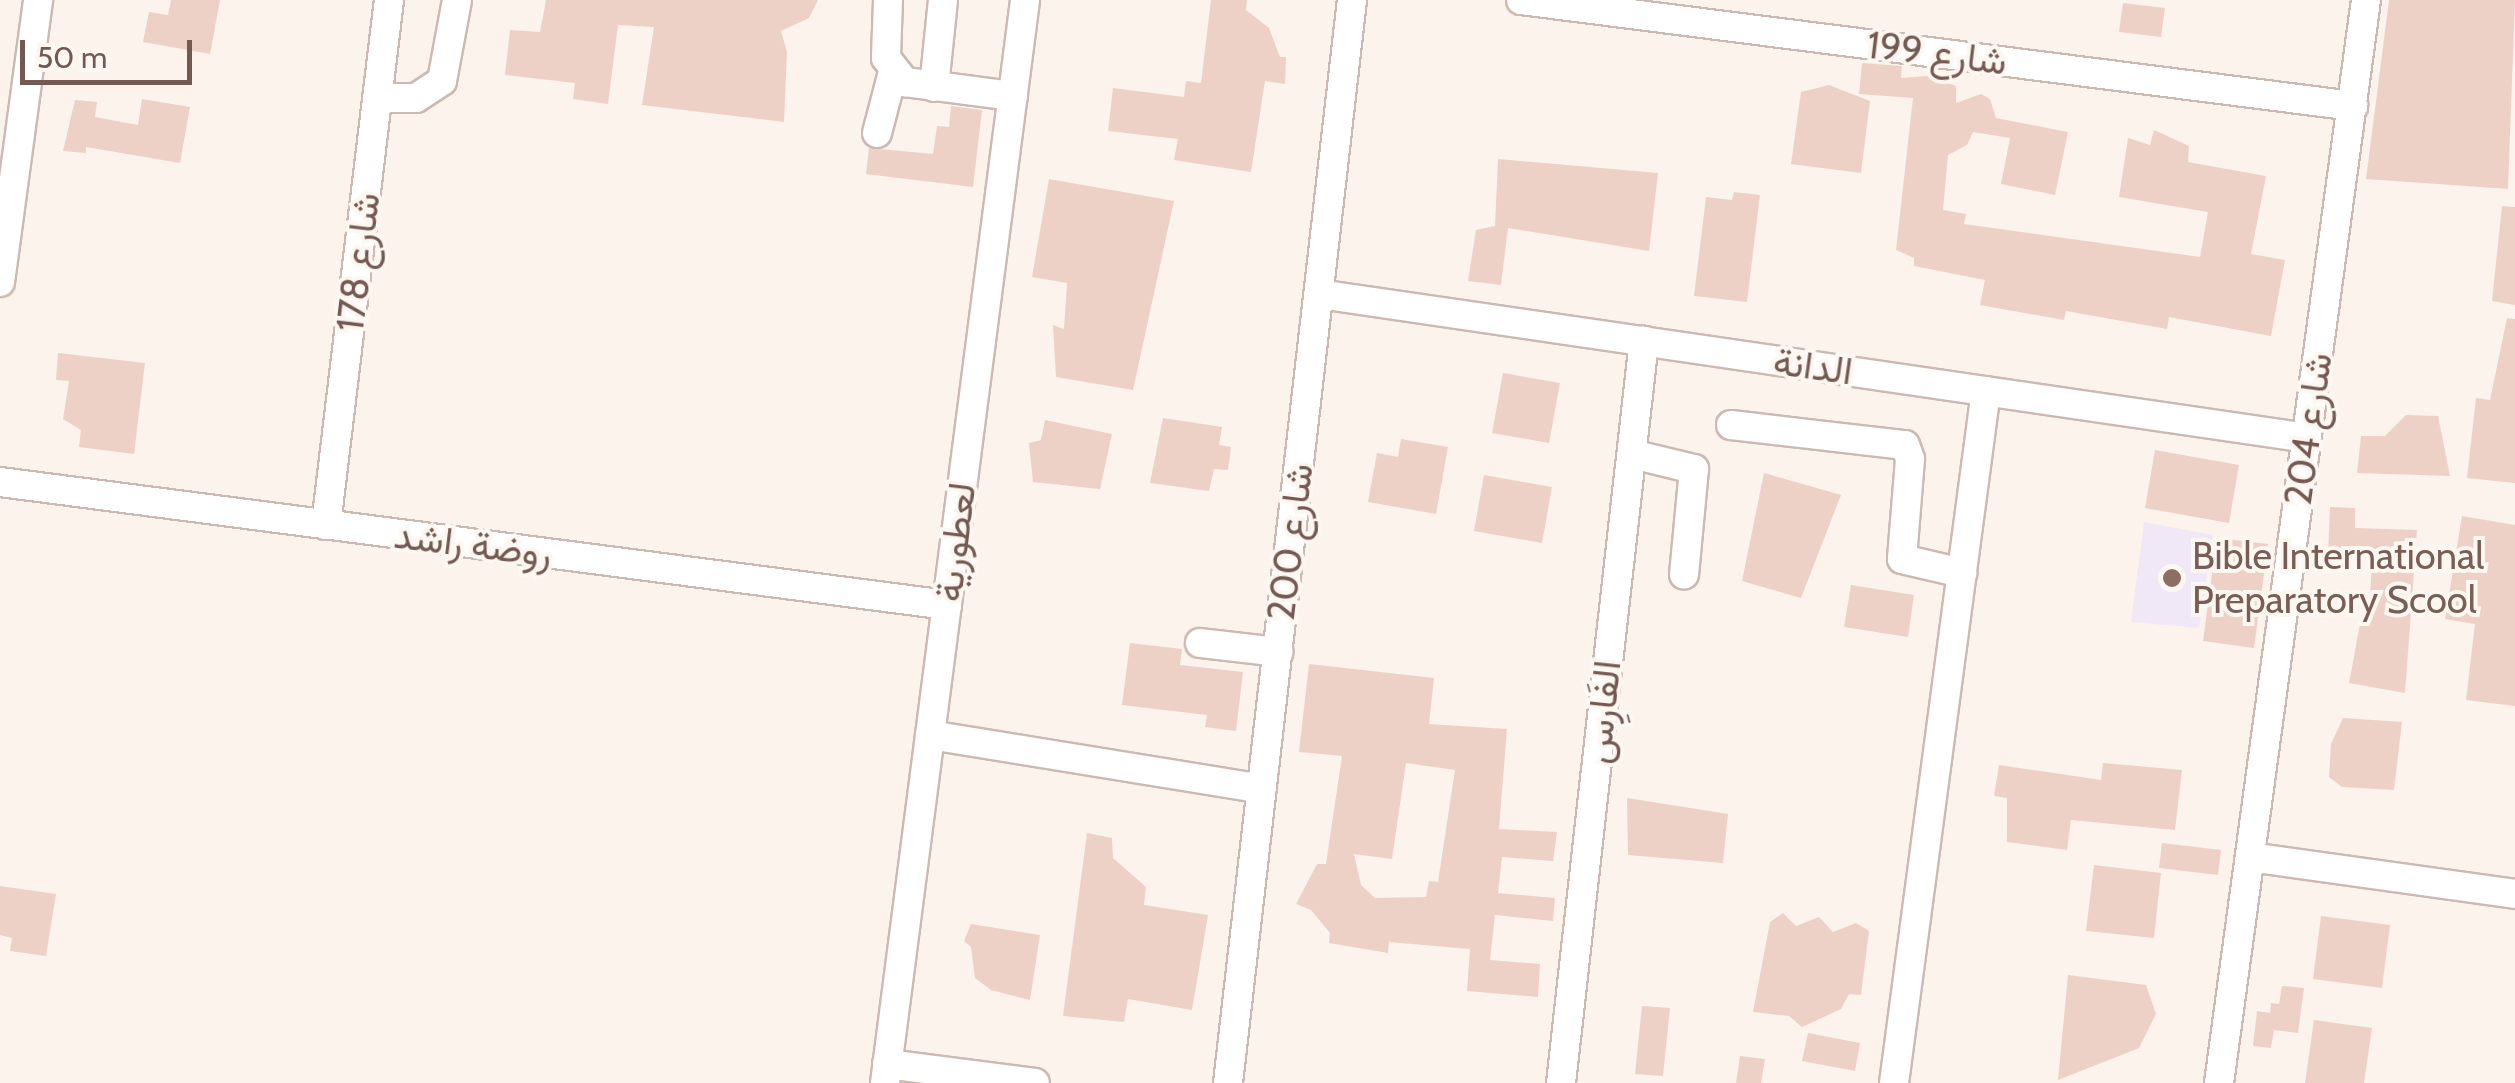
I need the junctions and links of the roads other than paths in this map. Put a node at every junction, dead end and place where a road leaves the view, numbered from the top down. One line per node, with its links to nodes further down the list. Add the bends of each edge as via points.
1 (38, 0): 16 (street)
2 (389, 0): 13 (street, شارع 178)
3 (456, 0): 13 (street, via 442,82 416,98)
4 (888, 0): 10 (street, via 883,43)
5 (943, 0): 11 (street)
6 (1025, 0): 12 (street, لعطورية)
7 (1352, 0): 18 (street, شارع 200)
8 (1521, 0): 14 (street, شارع 199)
9 (2366, 0): 14 (street, شارع 204)
10 (893, 72): 11 (street, via 905,82); 15 (street)
11 (934, 87): 12 (street, via 977,86)
12 (1013, 96): 28 (street, لعطورية)
13 (377, 98): 25 (street, شارع 178)
14 (2352, 106): 22 (street, شارع 204)
15 (877, 132)
16 (10, 146): 17 (street)
17 (0, 282)
18 (1319, 294): 19 (street, الدانة); 30 (street, شارع 200)
19 (1644, 341): 20 (street, الدانة); 23 (street, الفَارِس)
20 (1986, 391): 22 (street, الدانة); 26 (street)
21 (1731, 425): 26 (street, via 1905,444 1910,453 1902,559)
22 (2307, 438): 33 (street, شارع 204)
23 (1632, 454): 27 (street, via 1694,469); 38 (street, الفَارِس)
24 (0, 482): 25 (street, روضة راشد)
25 (326, 524): 28 (street, روضة راشد)
26 (1962, 573): 39 (street)
27 (1684, 575)
28 (947, 605): 31 (street, لعطورية)
29 (1200, 643): 30 (street)
30 (1278, 652): 32 (street, شارع 200)
31 (930, 736): 32 (street); 35 (street, لعطورية)
32 (1262, 789): 37 (street, شارع 200)
33 (2250, 857): 34 (street); 40 (street, شارع 204)
34 (2515, 894)
35 (886, 1074): 36 (street)
36 (1035, 1083)
37 (1228, 1083)
38 (1560, 1083)
39 (1894, 1083)
40 (2219, 1083)

